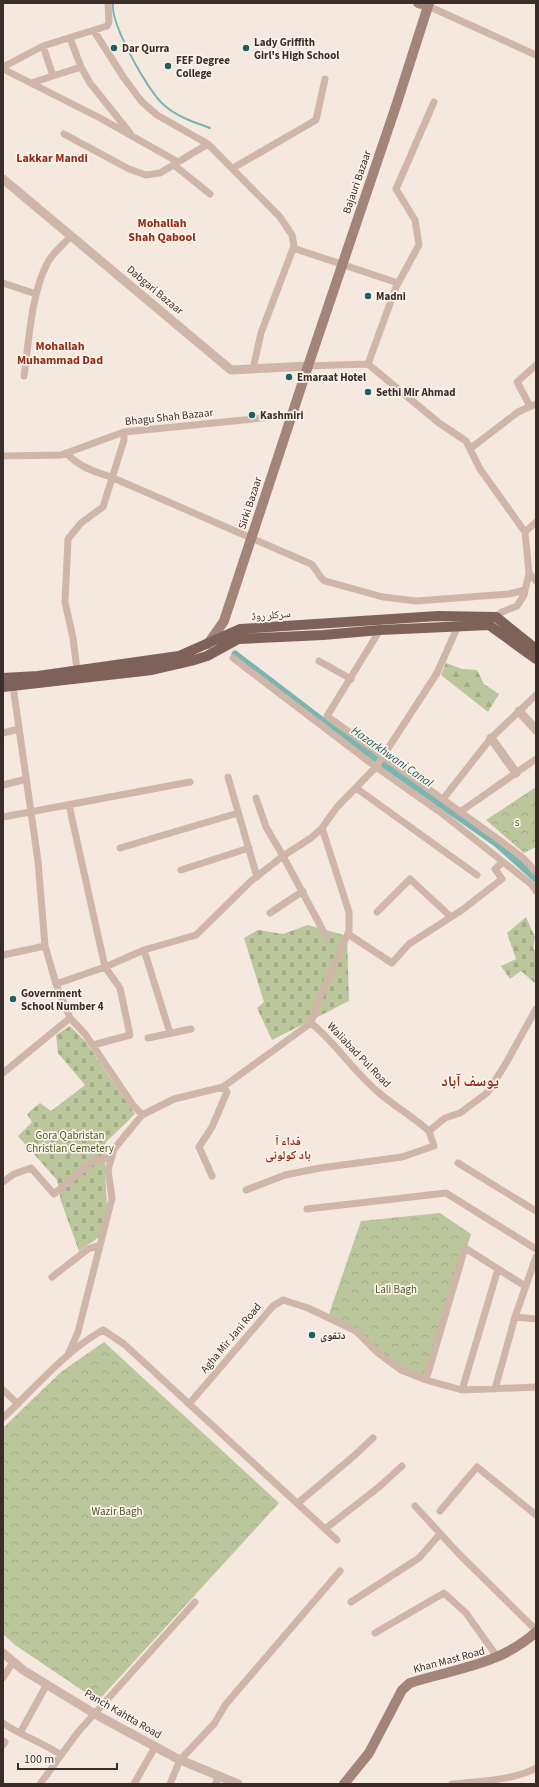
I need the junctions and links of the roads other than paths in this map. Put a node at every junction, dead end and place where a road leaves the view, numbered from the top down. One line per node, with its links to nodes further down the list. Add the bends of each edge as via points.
1 (108, 3): 3 (street, via 108,25)
2 (425, 4): 6 (street); 22 (main road, Bajauri Bazaar, via 397,103)
3 (94, 31): 4 (street); 15 (street, via 142,102 168,122)
4 (70, 38): 5 (street); 7 (street)
5 (43, 46): 8 (street); 9 (street)
6 (536, 55)
7 (81, 67): 9 (street); 14 (street, via 90,83)
8 (3, 68): 11 (street)
9 (53, 76): 11 (street)
10 (325, 80): 17 (street, via 318,117 314,123)
11 (31, 83): 14 (street)
12 (434, 102): 24 (street, via 396,190 414,220 420,245)
13 (64, 134): 16 (street, via 146,175 160,173)
14 (132, 136): 16 (street)
15 (208, 144): 16 (street); 17 (street)
16 (176, 164): 19 (street)
17 (233, 168): 21 (street, via 280,217 292,235)
18 (3, 179): 20 (street, Dabgari Bazaar)
19 (210, 194)
20 (71, 236): 25 (street, via 47,263); 29 (street, Dabgari Bazaar, via 231,370)
21 (293, 248): 22 (street); 29 (street, via 261,333)
22 (343, 264): 24 (street); 28 (main road, Bajauri Bazaar)
23 (3, 283): 25 (street)
24 (398, 283): 26 (street)
25 (36, 294): 30 (street)
26 (368, 364): 28 (street); 34 (street, via 466,441)
27 (536, 365): 31 (street, via 517,382)
28 (308, 366): 29 (street, Dabgari Bazaar); 32 (main road, Sirki Bazaar)
29 (253, 369)
30 (24, 376)
31 (533, 405): 34 (street, via 518,412)
32 (292, 415): 33 (street, Bhagu Shah Bazaar); 40 (main road, Sirki Bazaar)
33 (124, 432): 35 (street, Bhagu Shah Bazaar); 37 (street, via 124,440)
34 (471, 448): 39 (street, via 480,469)
35 (66, 453): 36 (street, Bhagu Shah Bazaar); 37 (street, via 77,464)
36 (3, 456)
37 (111, 477): 40 (street); 54 (street, via 103,507 81,523 68,539 65,602 73,638)
38 (536, 522): 39 (street)
39 (525, 532): 41 (street)
40 (252, 537): 43 (street, via 311,564 325,581 383,597 416,601 509,594); 48 (main road, Sirki Bazaar, via 224,622)
41 (529, 573): 42 (street); 43 (street)
42 (536, 581)
43 (526, 590): 44 (street, via 517,606 502,612)
44 (493, 621): 45 (main road); 47 (main road, سرکلر روڈ, via 438,616 240,629); 49 (main road); 51 (main road)
45 (458, 626): 46 (main road); 64 (street, via 437,673)
46 (380, 630): 47 (main road, via 323,635); 56 (street)
47 (237, 635): 48 (main road, سرکلر روڈ)
48 (212, 648): 53 (main road, سرکلر روڈ)
49 (536, 649)
50 (233, 658): 66 (street)
51 (536, 658)
52 (319, 661): 56 (street)
53 (152, 664): 54 (main road, سرکلر روڈ); 57 (main road)
54 (76, 670): 55 (main road, سرکلر روڈ)
55 (3, 678)
56 (351, 679): 64 (street, via 328,716)
57 (8, 687): 60 (street)
58 (536, 695): 59 (street)
59 (519, 711): 61 (street); 63 (street)
60 (19, 729): 62 (street); 69 (street)
61 (536, 730)
62 (3, 733)
63 (491, 738): 67 (street); 74 (street)
64 (383, 756): 66 (street); 74 (street)
65 (536, 760): 67 (street)
66 (376, 767): 72 (street); 84 (street, via 444,815)
67 (516, 773): 77 (street)
68 (228, 777): 78 (street)
69 (26, 779): 71 (street); 76 (street)
70 (190, 782): 75 (street)
71 (3, 785)
72 (356, 788): 80 (street, via 337,807); 87 (street)
73 (256, 798): 83 (street, via 266,827)
74 (443, 800): 77 (street)
75 (69, 805): 76 (street); 99 (street)
76 (31, 812): 79 (street); 96 (street)
77 (460, 812): 86 (street, via 523,858)
78 (238, 813): 81 (street); 82 (street)
79 (3, 817)
80 (322, 828): 83 (street); 94 (street, via 349,912)
81 (120, 848)
82 (249, 848): 85 (street); 88 (street)
83 (284, 856): 88 (street); 89 (street)
84 (503, 862): 90 (street); 93 (street, via 495,869 502,879)
85 (181, 870)
86 (536, 872)
87 (477, 876)
88 (257, 877): 97 (street, via 196,936)
89 (303, 891): 92 (street); 95 (street)
90 (536, 891)
91 (377, 912): 93 (street, via 410,879)
92 (270, 913)
93 (451, 917): 94 (street, via 409,944 392,963)
94 (348, 934): 103 (street)
95 (328, 938)
96 (45, 946): 98 (street); 100 (street)
97 (144, 950): 99 (street); 105 (street)
98 (3, 955)
99 (105, 967): 100 (street); 107 (street, via 120,988 130,1035)
100 (56, 984): 102 (street)
101 (536, 1008): 111 (street, via 487,1092 460,1113 445,1118)
102 (70, 1018): 107 (street); 108 (street)
103 (311, 1023): 109 (street); 111 (street, Waliabad Pul Road, via 327,1036 378,1092 414,1117)
104 (191, 1029): 105 (street)
105 (170, 1033): 106 (street)
106 (148, 1038)
107 (93, 1045): 110 (street)
108 (3, 1073)
109 (223, 1087): 110 (street, via 174,1100); 114 (street, via 227,1092 212,1127 199,1147)
110 (142, 1115): 112 (street, via 114,1149)
111 (429, 1131): 116 (street, via 434,1146 402,1157 285,1175)
112 (112, 1158): 115 (street, via 93,1161 54,1194 31,1168 14,1174); 119 (street, via 108,1170 112,1198)
113 (458, 1163): 118 (street)
114 (212, 1176)
115 (3, 1182)
116 (246, 1190)
117 (307, 1209): 120 (street, via 446,1193)
118 (536, 1210)
119 (100, 1245): 123 (street, via 88,1249); 127 (street, via 78,1332)
120 (536, 1249)
121 (536, 1257): 124 (street)
122 (498, 1269): 124 (street); 128 (street, via 465,1248); 132 (street)
123 (52, 1277)
124 (525, 1286): 125 (street)
125 (515, 1317): 126 (street); 130 (street)
126 (536, 1319)
127 (68, 1355): 133 (street); 134 (street, via 103,1330 124,1344)
128 (426, 1380): 132 (street, Agha Mir Jani Road); 134 (street, Agha Mir Jani Road, via 401,1370 378,1353 356,1331 308,1308 283,1300 273,1306)
129 (536, 1387): 130 (street, Agha Mir Jani Road)
130 (495, 1388): 132 (street, Agha Mir Jani Road)
131 (3, 1390): 133 (street)
132 (462, 1390)
133 (18, 1404): 135 (street)
134 (189, 1404): 138 (street)
135 (3, 1418)
136 (373, 1438): 138 (street)
137 (402, 1466): 142 (street)
138 (298, 1503): 142 (street)
139 (415, 1506): 143 (street)
140 (440, 1511): 141 (street, via 477,1467)
141 (536, 1515)
142 (325, 1529): 144 (street)
143 (440, 1534): 147 (street, via 419,1558); 148 (street)
144 (337, 1540)
145 (340, 1571): 161 (street, via 226,1704 214,1724)
146 (195, 1602): 154 (street)
147 (351, 1602)
148 (536, 1631): 151 (main road, Khan Mast Road)
149 (375, 1632): 151 (street, via 444,1593 466,1614)
150 (7, 1658): 152 (street); 153 (street, Panch Kahtta Road)
151 (498, 1658): 168 (main road, Khan Mast Road, via 410,1683 402,1690 369,1752)
152 (3, 1678)
153 (47, 1684): 154 (street, Panch Kahtta Road); 156 (street)
154 (95, 1714): 159 (street, Panch Kahtta Road); 160 (street)
155 (3, 1723): 156 (street)
156 (20, 1733): 160 (street, via 46,1744)
157 (3, 1741): 158 (street, via 6,1742)
158 (3, 1745)
159 (155, 1747): 161 (street, Panch Kahtta Road); 165 (street)
160 (61, 1755): 164 (street)
161 (180, 1760): 163 (street, Panch Kahtta Road); 166 (street)
162 (536, 1768): 169 (street, via 514,1776)
163 (217, 1780): 167 (street, Panch Kahtta Road)
164 (40, 1784)
165 (134, 1784)
166 (170, 1784)
167 (238, 1784)
168 (344, 1784)
169 (452, 1784)

